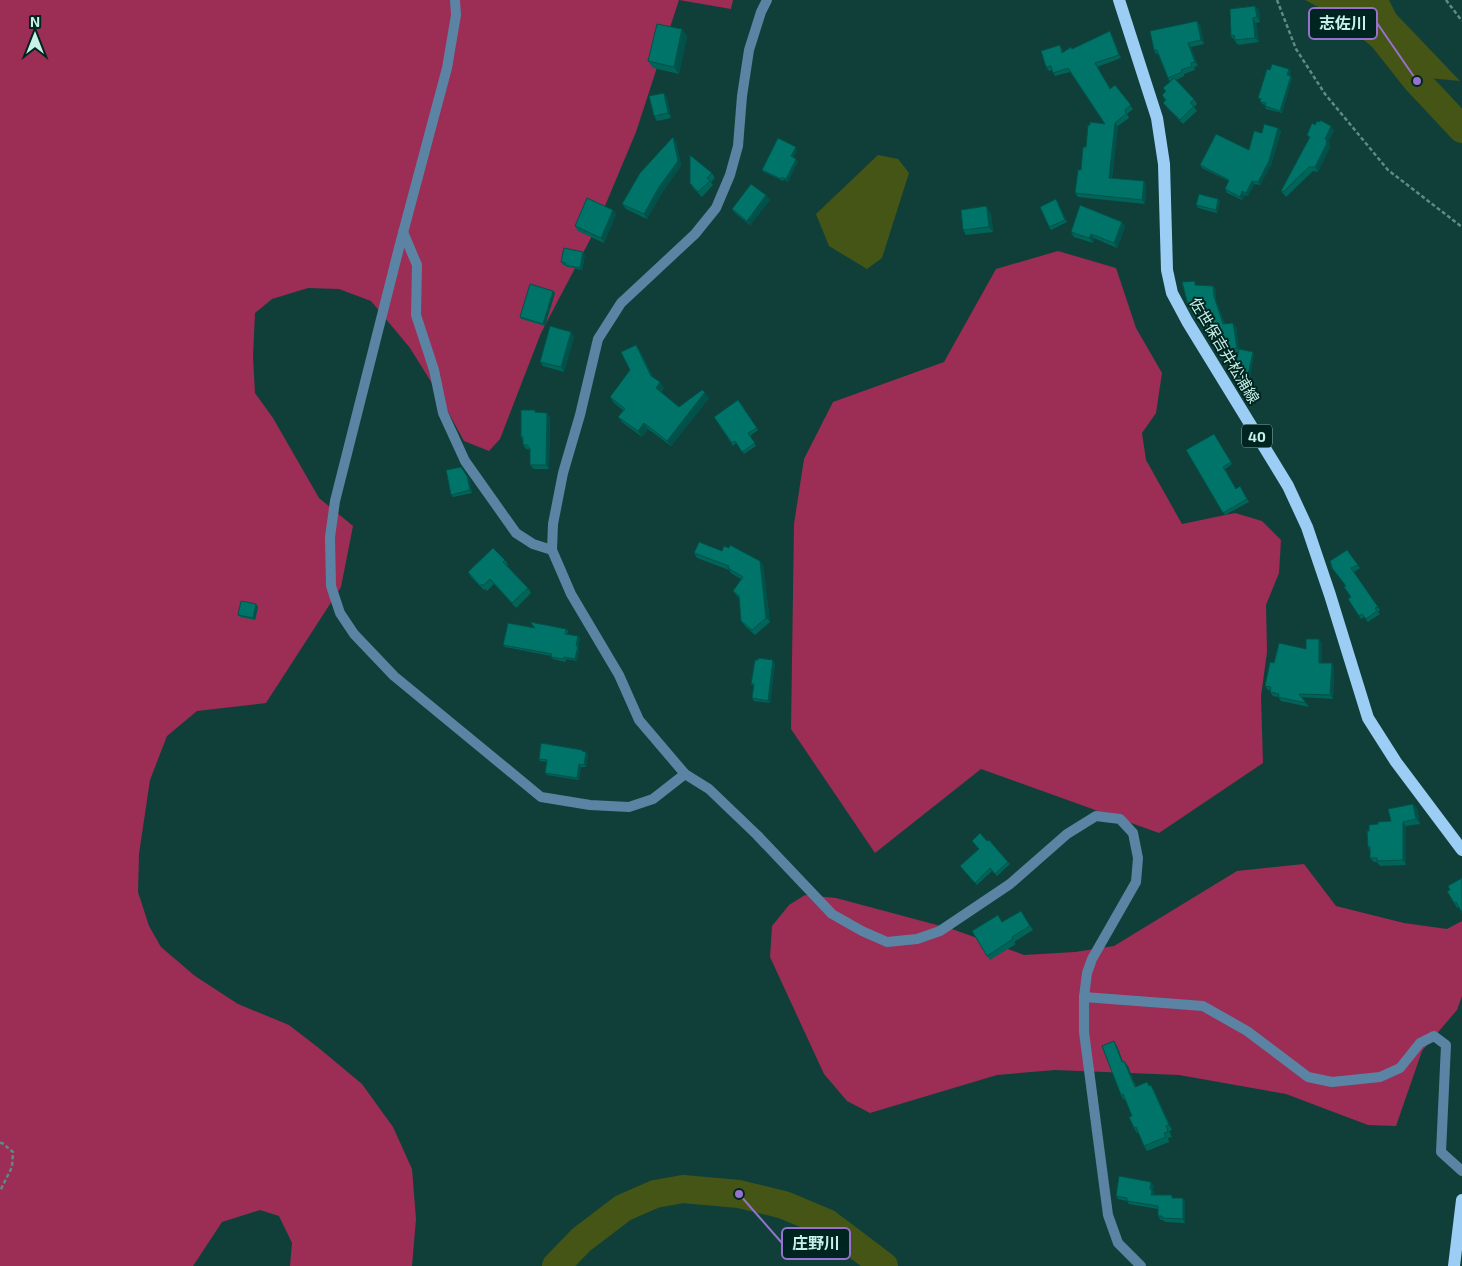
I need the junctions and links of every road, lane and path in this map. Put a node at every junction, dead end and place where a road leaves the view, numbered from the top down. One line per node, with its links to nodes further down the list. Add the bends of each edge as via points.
1 (455, 0): 8 (street, via 456,16 447,68)
2 (767, 0): 9 (street, via 760,12 749,50 736,153 716,208 695,234 621,303 598,339 563,473 552,524)
3 (1119, 0): 11 (main road, 佐世保吉井松浦線 / 40, via 1157,118 1164,164 1167,270 1172,293 1288,486 1330,595 1368,718 1396,762)
4 (1277, 0): 7 (path, via 1296,49 1324,94 1388,170)
5 (1446, 0): 6 (path)
6 (1462, 21)
7 (1462, 227)
8 (404, 232): 9 (street, via 417,265 416,316 434,370 443,413 466,460 516,533 533,544); 10 (street, via 335,501 330,569 331,586 340,613 354,634 394,676 542,797 629,807 653,799)
9 (552, 550): 10 (street, via 570,594 618,676 639,720)
10 (685, 774): 12 (street, via 709,789 832,914 887,942 917,939 940,931 1010,884 1067,834 1096,816 1120,819 1133,833 1138,858 1136,882 1092,958)
11 (1462, 850)
12 (1084, 997): 14 (street, via 1203,1006 1247,1031 1308,1077 1332,1082 1380,1077 1400,1068 1420,1043 1434,1036 1446,1045 1442,1152); 17 (street, via 1084,1032 1108,1215 1118,1243)
13 (0, 1143): 15 (path, via 13,1152 12,1168)
14 (1462, 1171)
15 (0, 1191)
16 (1462, 1200): 18 (main road)
17 (1141, 1266)
18 (1454, 1266)

